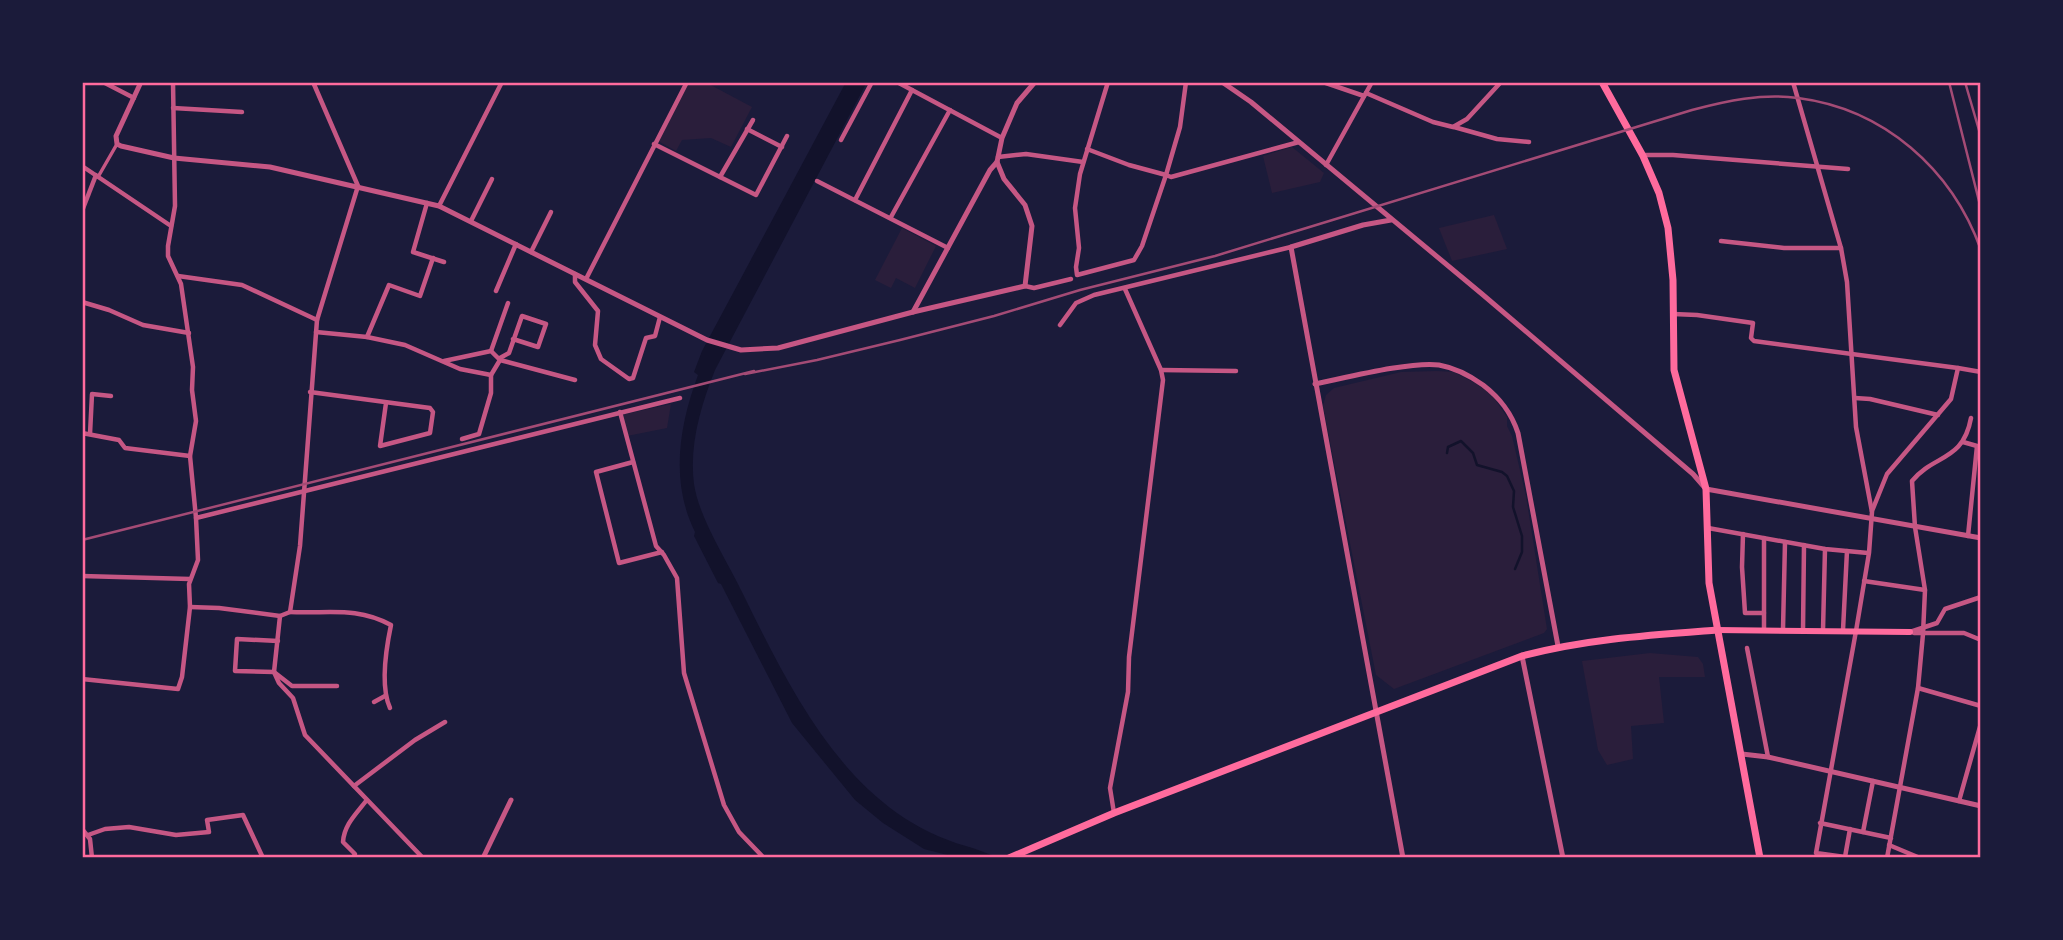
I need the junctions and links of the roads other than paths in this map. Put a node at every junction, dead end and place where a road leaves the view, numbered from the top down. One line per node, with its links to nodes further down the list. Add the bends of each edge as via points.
1 (103, 82): 20 (street)
2 (141, 82): 20 (street)
3 (173, 82): 21 (street)
4 (313, 82): 49 (street)
5 (502, 82): 52 (street)
6 (687, 82): 33 (street)
7 (872, 82): 29 (street)
8 (897, 82): 18 (street)
9 (1035, 82): 28 (street, via 1017,103)
10 (1108, 82): 35 (street)
11 (1186, 82): 44 (street, via 1180,127)
12 (1222, 82): 30 (street)
13 (1323, 82): 19 (street)
14 (1372, 82): 19 (street)
15 (1501, 82): 25 (street)
16 (1602, 82): 36 (main road)
17 (1793, 82): 42 (street)
18 (912, 90): 22 (street); 50 (street)
19 (1365, 94): 25 (street); 40 (street)
20 (134, 98): 32 (street, via 116,136)
21 (173, 108): 23 (street); 37 (street)
22 (950, 110): 28 (street); 55 (street)
23 (242, 112)
24 (753, 120): 26 (street)
25 (1453, 127): 31 (street)
26 (747, 129): 34 (street); 46 (street)
27 (787, 136): 34 (street)
28 (1002, 138): 38 (street)
29 (841, 140)
30 (1299, 142): 40 (street); 44 (street)
31 (1529, 142)
32 (117, 144): 37 (street); 45 (street)
33 (654, 144): 46 (street); 69 (street)
34 (782, 147): 46 (street, via 757,195)
35 (1087, 149): 39 (street); 44 (street)
36 (1643, 156): 42 (street); 77 (main road, via 1668,228)
37 (174, 158): 49 (street, via 250,163); 58 (street)
38 (997, 160): 39 (street, via 1003,155 1026,154); 62 (street); 71 (street, via 1004,179 1025,205 1032,226)
39 (1083, 162): 44 (street, via 1075,208 1077,275 1134,260)
40 (1326, 165): 56 (street)
41 (82, 166): 45 (street)
42 (1816, 166): 43 (street); 63 (street)
43 (1848, 169)
44 (1166, 175)
45 (97, 176): 53 (street); 58 (street)
46 (720, 177)
47 (492, 179): 57 (street)
48 (817, 181): 50 (street)
49 (358, 186): 51 (street); 79 (street)
50 (855, 200): 55 (street)
51 (427, 203): 52 (street); 65 (street, via 413,252)
52 (439, 206): 57 (street)
53 (82, 211)
54 (551, 212): 64 (street)
55 (891, 217): 62 (street)
56 (1391, 220): 61 (street); 110 (street)
57 (471, 221): 60 (street)
58 (171, 226): 68 (street, via 169,256)
59 (1721, 241): 63 (street)
60 (516, 244): 64 (street); 73 (street)
61 (1291, 247): 72 (street); 95 (street)
62 (948, 248): 76 (street)
63 (1840, 248): 86 (street)
64 (531, 252): 67 (street)
65 (433, 258): 66 (street); 83 (street, via 420,296 389,285)
66 (444, 262)
67 (575, 274): 69 (street); 78 (street, via 575,282 598,312 595,345 601,359 629,379 646,338 655,336)
68 (178, 276): 79 (street, via 242,285); 82 (street)
69 (586, 279): 78 (street)
70 (1071, 279): 71 (street)
71 (1025, 286): 76 (street)
72 (1125, 289): 80 (street, via 1081,300); 90 (street)
73 (496, 291)
74 (82, 302): 82 (street, via 143,325)
75 (508, 303): 85 (street)
76 (913, 312): 78 (street, via 753,351 707,340)
77 (1674, 314): 86 (street, via 1753,323 1754,341); 110 (main road, via 1674,370)
78 (660, 317)
79 (317, 320): 81 (street)
80 (1060, 325)
81 (316, 331): 83 (street); 96 (street)
82 (189, 334): 108 (street, via 196,421)
83 (367, 337): 88 (street, via 405,345)
84 (513, 339): 84 (street, via 522,316 546,324 538,346); 87 (street, via 509,353)
85 (491, 351): 87 (street); 88 (street)
86 (1852, 354): 89 (street); 99 (street)
87 (500, 359): 93 (street); 94 (street)
88 (443, 361): 93 (street)
89 (1958, 368): 92 (street); 102 (street, via 1951,400)
90 (1161, 370): 91 (street); 171 (street, via 1128,692 1110,788)
91 (1236, 371)
92 (1981, 372)
93 (491, 375): 106 (street, via 491,393 479,433)
94 (575, 380)
95 (1315, 384): 147 (street, via 1437,365 1471,376 1501,400 1518,433); 158 (street)
96 (310, 392): 100 (street); 111 (street)
97 (111, 396): 105 (street, via 92,394)
98 (680, 398): 101 (street)
99 (1855, 398): 102 (street); 112 (street)
100 (386, 403): 100 (street, via 380,446 430,433 430,408)
101 (620, 412): 109 (street); 111 (street)
102 (1938, 415): 112 (street, via 1887,474)
103 (1971, 418): 107 (street)
104 (82, 433): 105 (street)
105 (90, 434): 108 (street, via 119,440 125,447)
106 (462, 439)
107 (1963, 442): 115 (street, via 1912,481); 118 (street, via 1977,446)
108 (190, 456): 113 (street)
109 (633, 462): 125 (street, via 656,545); 125 (street, via 596,472 620,563)
110 (1706, 489): 114 (street); 116 (main road)
111 (304, 491): 113 (street); 133 (street)
112 (1872, 512): 114 (street)
113 (197, 518): 128 (street, via 198,560)
114 (1871, 520): 115 (street); 126 (street)
115 (1915, 527): 118 (street); 130 (street)
116 (1707, 528): 117 (street); 138 (main road)
117 (1743, 534): 119 (street); 134 (street, via 1745,613)
118 (1968, 536): 120 (street)
119 (1764, 538): 121 (street); 134 (street)
120 (1981, 538)
121 (1785, 542): 122 (street); 137 (street)
122 (1804, 545): 123 (street); 139 (street)
123 (1825, 549): 124 (street); 140 (street)
124 (1847, 551): 126 (street); 141 (street)
125 (662, 552): 185 (street, via 677,578 684,673 724,805 739,832)
126 (1869, 553): 129 (street)
127 (82, 576): 128 (street)
128 (190, 579): 132 (street)
129 (1864, 581): 130 (street); 142 (street)
130 (1925, 590): 143 (street)
131 (1981, 597): 143 (street, via 1945,610 1937,623)
132 (190, 607): 135 (street); 151 (street, via 178,690)
133 (290, 612): 135 (street); 154 (street, via 343,610 391,625)
134 (1764, 613): 136 (street)
135 (280, 616): 146 (street)
136 (1764, 629): 137 (main road); 138 (main road)
137 (1783, 629): 139 (main road)
138 (1717, 630): 147 (main road); 161 (main road)
139 (1803, 630): 140 (main road)
140 (1823, 630): 141 (main road)
141 (1843, 630): 142 (main road)
142 (1856, 631): 144 (main road); 163 (street)
143 (1924, 631): 144 (street); 145 (street); 153 (street)
144 (1909, 632)
145 (1981, 640)
146 (278, 641): 150 (street); 150 (street, via 237,639 235,671)
147 (1558, 646): 149 (main road)
148 (1747, 648): 162 (street)
149 (1522, 656): 158 (main road); 187 (street)
150 (274, 672): 152 (street, via 292,686); 165 (street, via 293,698 305,735)
151 (82, 679)
152 (337, 686)
153 (1918, 688): 156 (street); 166 (street)
154 (385, 696): 155 (street); 157 (street)
155 (374, 702)
156 (1981, 706)
157 (390, 708)
158 (1375, 712): 171 (main road); 186 (street)
159 (444, 722): 165 (street)
160 (1981, 723): 169 (street)
161 (1742, 754): 162 (street); 188 (main road)
162 (1768, 757): 163 (street)
163 (1831, 772): 164 (street); 172 (street)
164 (1873, 781): 166 (street); 175 (street)
165 (354, 786): 168 (street)
166 (1900, 788): 169 (street); 177 (street)
167 (511, 800): 184 (street)
168 (366, 801): 182 (street, via 343,835); 183 (street)
169 (1959, 801): 170 (street)
170 (1981, 806)
171 (1114, 813): 179 (main road)
172 (1821, 823): 174 (street); 174 (street, via 1816,853 1845,857)
173 (82, 829): 176 (street)
174 (1850, 829): 175 (street)
175 (1863, 832): 177 (street)
176 (88, 835): 180 (street); 181 (street, via 129,827 188,835 209,832 207,820 243,815)
177 (1891, 838): 178 (street)
178 (1889, 845): 189 (street); 190 (street)
179 (1012, 856)
180 (92, 858)
181 (262, 858)
182 (353, 858)
183 (423, 858)
184 (483, 858)
185 (764, 858)
186 (1403, 858)
187 (1563, 858)
188 (1760, 858)
189 (1888, 858)
190 (1920, 858)

